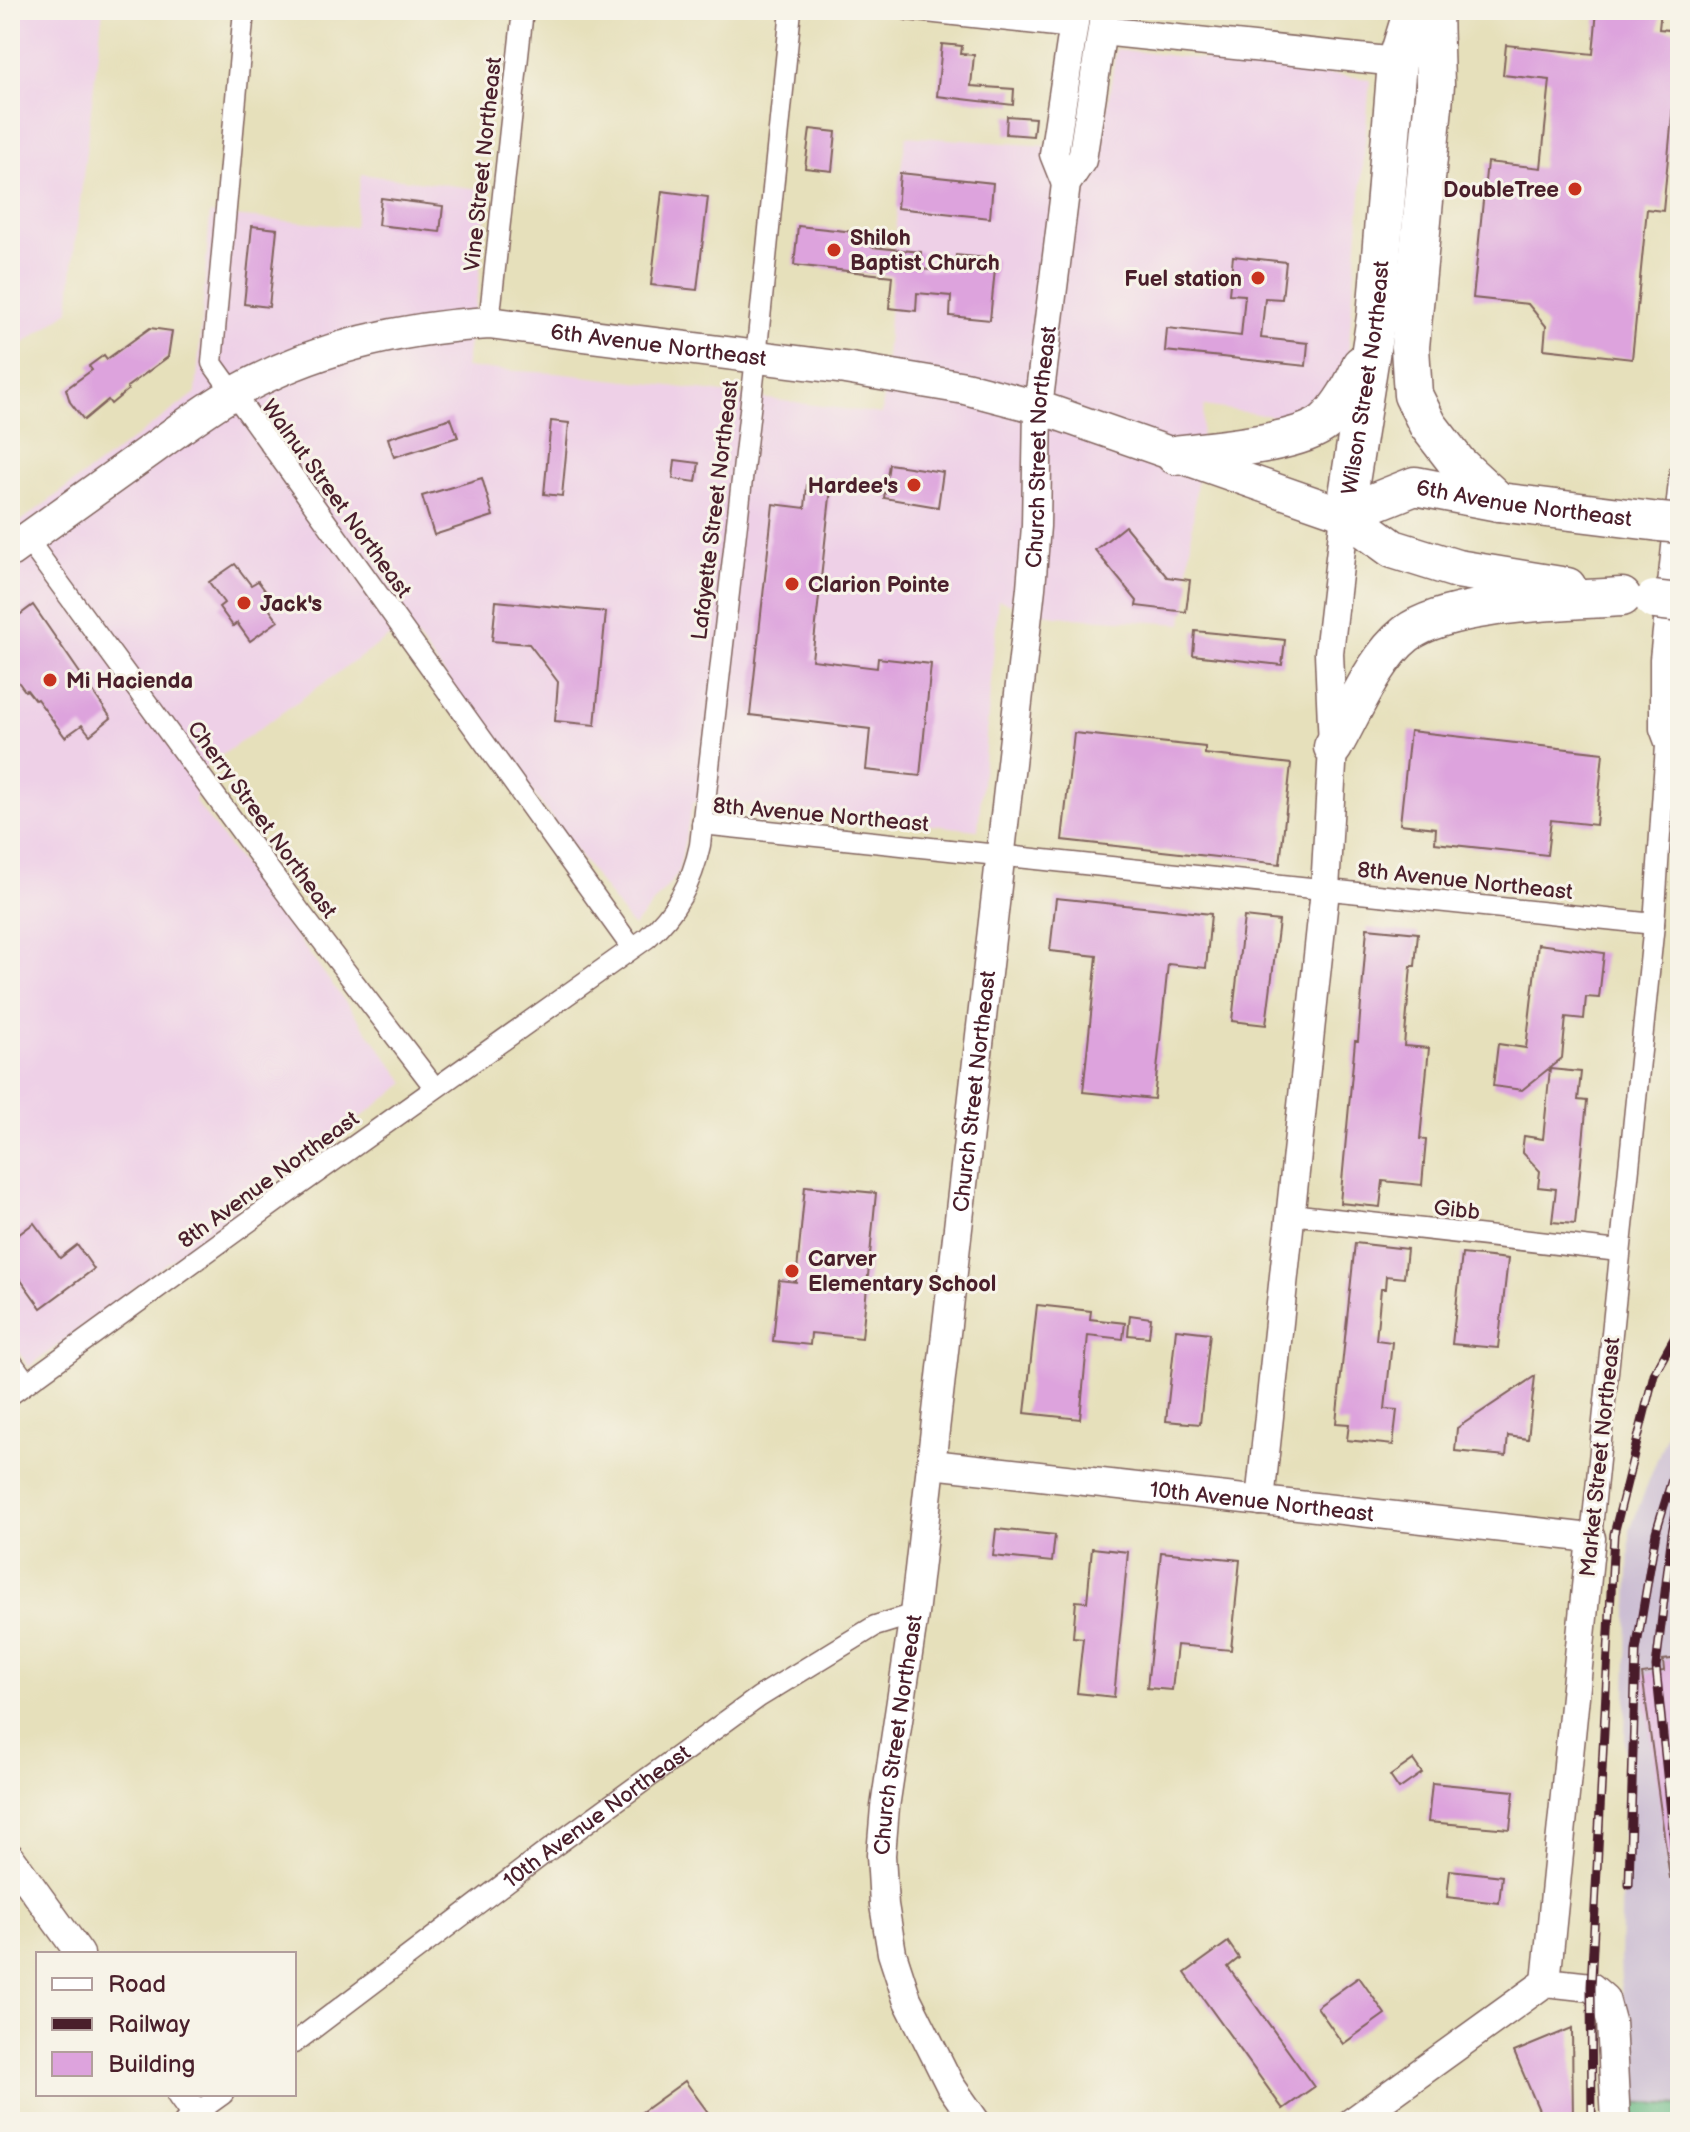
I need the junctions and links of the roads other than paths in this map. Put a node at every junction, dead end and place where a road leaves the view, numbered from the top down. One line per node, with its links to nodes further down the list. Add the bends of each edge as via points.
1 (244, 10): 13 (street, Walnut Street Northeast, via 212,363)
2 (523, 10): 11 (street, Vine Street Northeast)
3 (791, 10): 12 (street, Lafayette Street Northeast)
4 (908, 10): 6 (street)
5 (1426, 14): 8 (highway, Wilson Street Northeast); 17 (highway, via 1435,85 1410,347 1413,395 1458,464)
6 (1074, 19): 9 (street, Church Street Northeast, via 1054,154)
7 (1103, 21): 8 (street); 9 (street, Church Street Northeast, via 1082,160)
8 (1397, 62): 10 (highway, Wilson Street Northeast)
9 (1066, 184): 14 (street, Church Street Northeast)
10 (1376, 317): 15 (highway, via 1356,380 1324,423 1295,437); 18 (highway, Wilson Street Northeast)
11 (489, 323): 12 (main road, 6th Avenue Northeast); 13 (main road, 6th Avenue Northeast, via 419,329 350,344)
12 (756, 358): 14 (main road, 6th Avenue Northeast, via 965,388); 25 (street, Lafayette Street Northeast)
13 (232, 394): 20 (main road, 6th Avenue Northeast); 29 (street, Walnut Street Northeast)
14 (1038, 407): 15 (main road, 6th Avenue Northeast); 26 (street, Church Street Northeast, via 1036,526)
15 (1175, 455): 18 (main road, 6th Avenue Northeast)
16 (1680, 472): 23 (street, Market Street Northeast, via 1660,659 1660,729)
17 (1499, 502): 18 (highway, 6th Avenue Northeast, via 1415,486); 19 (highway, 6th Avenue Northeast)
18 (1345, 514): 21 (highway, 6th Avenue Northeast, via 1393,549 1457,569); 24 (street, Wilson Street Northeast, via 1329,653)
19 (1670, 523)
20 (19, 545): 30 (street, Cherry Street Northeast)
21 (1652, 600): 24 (highway, via 1470,609 1436,619 1406,634 1381,662)
22 (1680, 685): 23 (street, Market Street Northeast)
23 (1666, 745): 28 (street, Market Street Northeast)
24 (1333, 747): 27 (street, Wilson Street Northeast)
25 (702, 824): 26 (street, 8th Avenue Northeast); 29 (street, 8th Avenue Northeast, via 696,864 681,899 660,927)
26 (1001, 856): 27 (street, 8th Avenue Northeast); 35 (street, Church Street Northeast)
27 (1325, 890): 28 (street, 8th Avenue Northeast); 31 (street, Wilson Street Northeast)
28 (1654, 924): 32 (street, Market Street Northeast)
29 (632, 948): 30 (street, 8th Avenue Northeast)
30 (435, 1088): 34 (street, 8th Avenue Northeast)
31 (1290, 1214): 32 (street, Gibb); 36 (street, Wilson Street Northeast)
32 (1619, 1251): 37 (street, Market Street Northeast)
33 (10, 1360): 34 (street)
34 (18, 1389)
35 (932, 1464): 36 (street, 10th Avenue Northeast); 38 (street, Church Street Northeast)
36 (1260, 1501): 37 (street, 10th Avenue Northeast)
37 (1591, 1538): 41 (street, Market Street Northeast)
38 (914, 1614): 42 (street, 10th Avenue Northeast, via 875,1626 759,1697); 45 (street, Church Street Northeast, via 885,1807 884,1905 907,1999 950,2085)
39 (10, 1857): 40 (street)
40 (79, 1952)
41 (1546, 1982): 46 (street); 47 (street, via 1591,1987 1605,1999 1611,2021)
42 (296, 2041)
43 (220, 2096): 44 (street)
44 (190, 2113)
45 (976, 2122)
46 (1352, 2122)
47 (1616, 2122)

